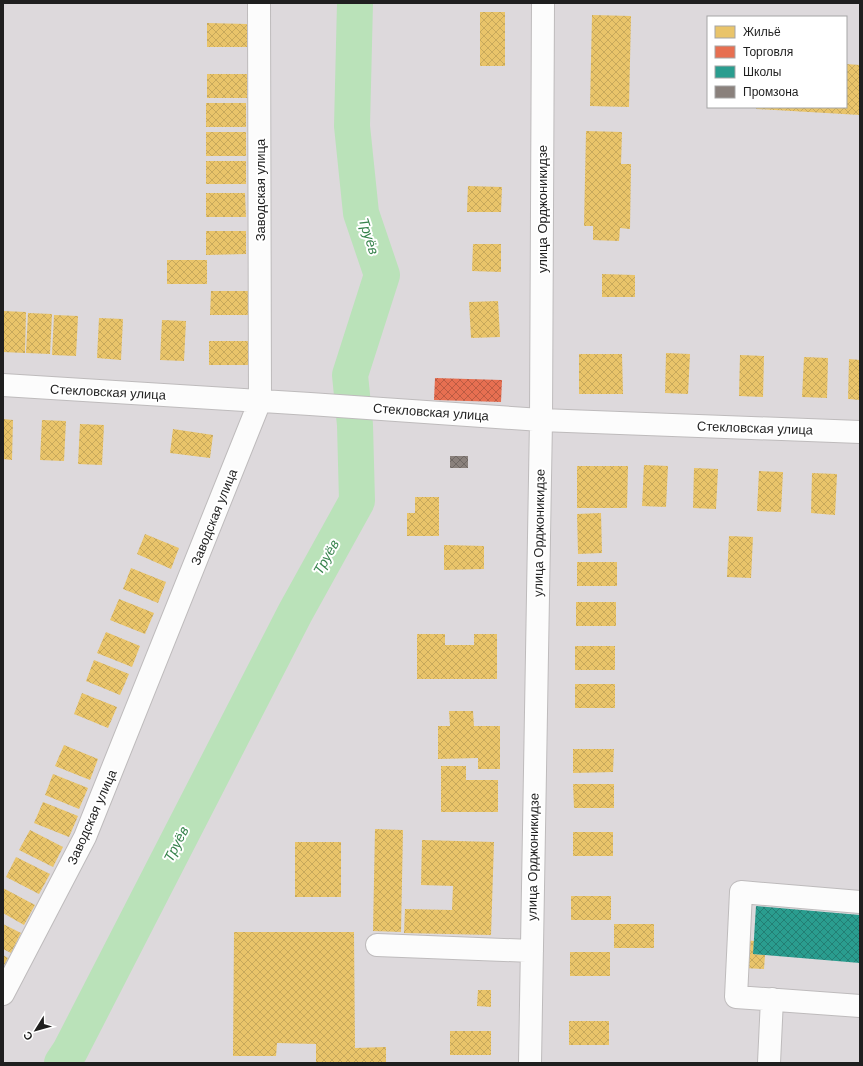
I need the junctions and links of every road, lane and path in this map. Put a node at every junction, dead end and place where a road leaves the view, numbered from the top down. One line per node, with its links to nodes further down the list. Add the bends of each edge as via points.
1 (259, 3): 4 (street, Заводская улица)
2 (543, 3): 5 (street, улица Орджоникидзе)
3 (3, 386): 4 (street, Стекловская улица)
4 (260, 401): 5 (street, Стекловская улица); 10 (street, Заводская улица, via 86,837)
5 (541, 420): 6 (street, Стекловская улица); 9 (street, улица Орджоникидзе)
6 (860, 432)
7 (860, 902): 11 (street, via 741,892 736,997)
8 (377, 945): 9 (street)
9 (532, 951): 13 (street, улица Орджоникидзе)
10 (3, 994)
11 (772, 1000): 12 (street); 14 (street)
12 (860, 1006)
13 (530, 1063)
14 (769, 1063)

